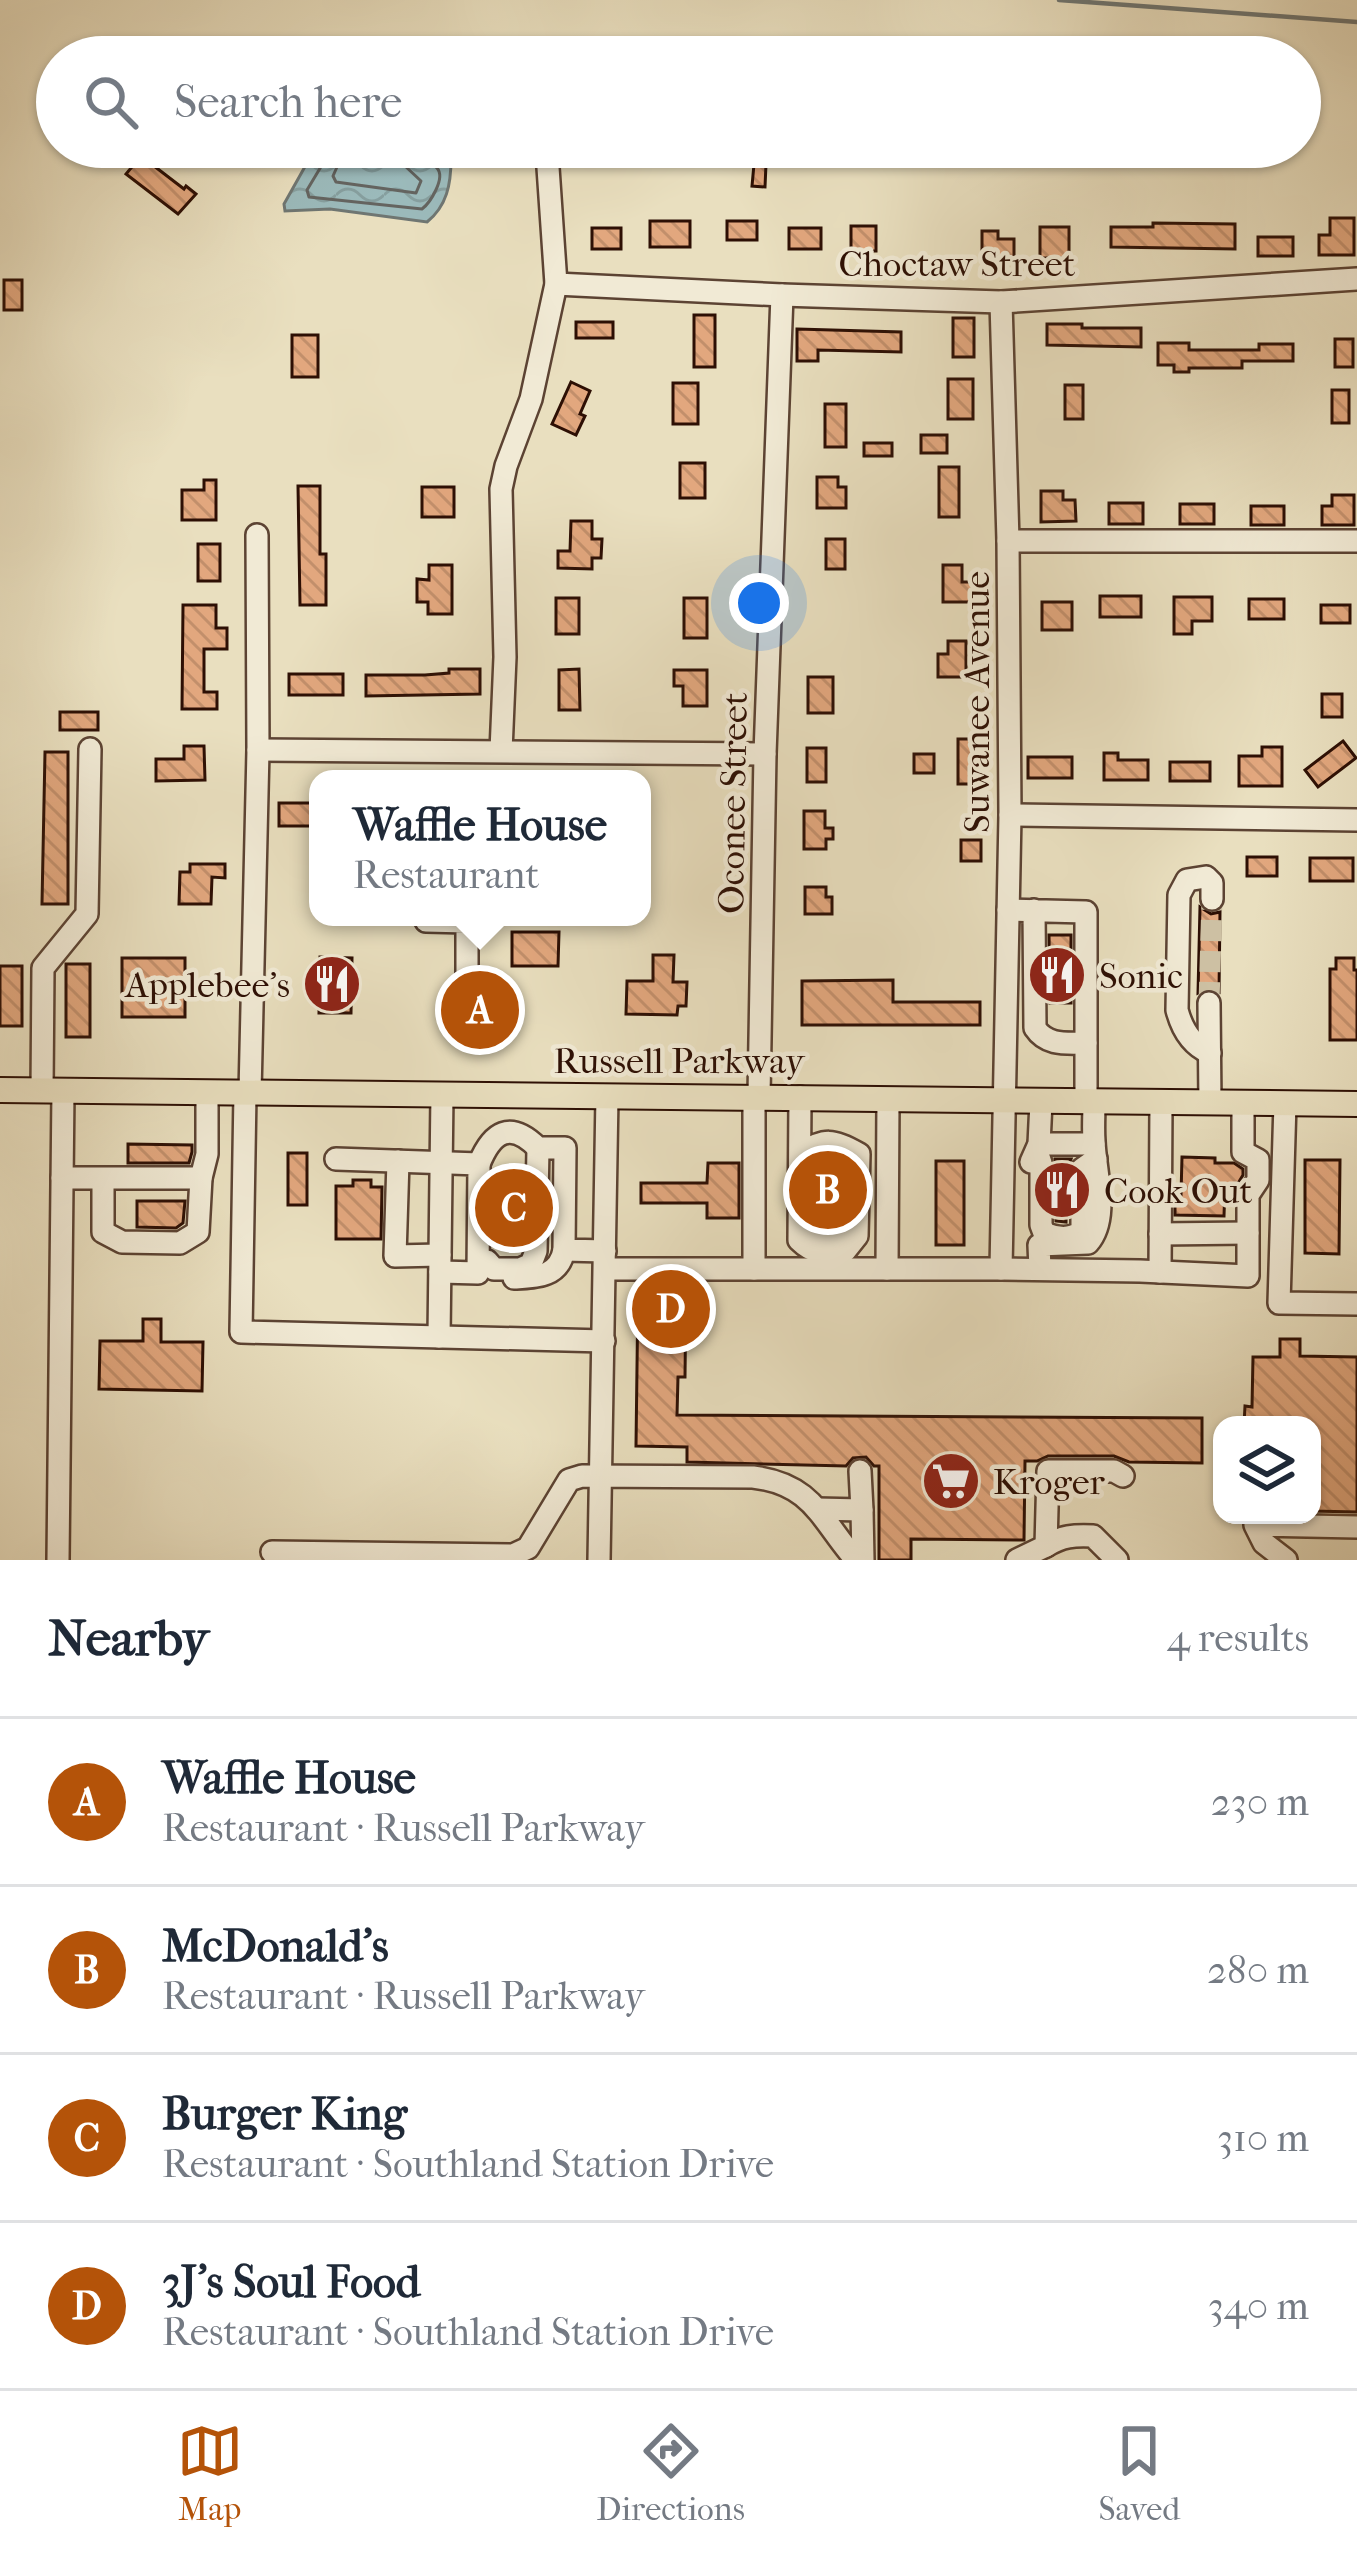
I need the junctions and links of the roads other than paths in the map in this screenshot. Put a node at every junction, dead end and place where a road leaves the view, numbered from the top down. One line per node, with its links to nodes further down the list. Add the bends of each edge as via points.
1 (548, 168): 3 (street)
2 (1357, 279): 5 (street, Choctaw Street)
3 (556, 284): 4 (street, Choctaw Street); 11 (street, via 532,399 501,489)
4 (782, 296): 5 (street, Choctaw Street); 12 (street, Oconee Street)
5 (1001, 302): 7 (street, Suwanee Avenue)
6 (257, 536): 10 (street)
7 (1008, 541): 8 (street); 13 (street, Suwanee Avenue)
8 (1357, 541)
9 (90, 749): 24 (street, via 87,914 43,968)
10 (258, 750): 11 (street); 26 (street)
11 (501, 751): 12 (street)
12 (765, 754): 29 (street, Oconee Street)
13 (1010, 814): 14 (street); 16 (street, Suwanee Avenue)
14 (1357, 820)
15 (1212, 899): 22 (street, via 1206,877 1187,880 1179,895 1177,1010 1188,1036)
16 (1008, 910): 17 (street); 32 (street, Suwanee Avenue)
17 (1034, 910): 21 (street, via 1035,1028 1044,1039); 21 (street, via 1086,912)
18 (467, 926): 20 (street)
19 (1209, 1003): 22 (street)
20 (466, 1038)
21 (1086, 1042): 34 (street)
22 (1210, 1053): 36 (street)
23 (0, 1090): 24 (main road, Russell Parkway)
24 (53, 1091): 25 (main road, Russell Parkway); 49 (street)
25 (207, 1092): 26 (main road, Russell Parkway); 51 (street)
26 (248, 1093): 27 (main road, Russell Parkway); 69 (street, via 241,1332)
27 (442, 1094): 28 (main road, Russell Parkway); 47 (street)
28 (607, 1096): 29 (main road, Russell Parkway); 59 (street)
29 (757, 1096): 30 (main road, Russell Parkway); 63 (street, Oconee Street)
30 (800, 1097): 31 (main road, Russell Parkway); 45 (street)
31 (888, 1099): 32 (main road, Russell Parkway); 53 (street)
32 (1004, 1102): 33 (main road, Russell Parkway); 65 (street, Suwanee Avenue)
33 (1040, 1102): 34 (main road, Russell Parkway); 40 (street)
34 (1090, 1102): 35 (main road, Russell Parkway); 43 (street)
35 (1161, 1102): 36 (main road, Russell Parkway); 55 (street)
36 (1210, 1102): 37 (main road, Russell Parkway)
37 (1243, 1103): 38 (main road, Russell Parkway); 54 (street, via 1243,1152 1258,1160)
38 (1285, 1103): 39 (main road, Russell Parkway); 68 (street, via 1279,1304)
39 (1357, 1104)
40 (1038, 1147): 43 (street); 43 (street, via 1041,1226 1054,1238 1082,1231 1082,1169); 56 (street, via 1029,1200)
41 (538, 1148): 48 (street, via 526,1137 495,1136); 57 (street, via 565,1148); 62 (street, via 536,1250)
42 (848, 1148): 45 (street, via 818,1142); 45 (street, via 847,1229 837,1235 807,1223 808,1170); 52 (street, via 859,1154)
43 (1095, 1152): 56 (street, via 1096,1233 1088,1243)
44 (336, 1159): 46 (street)
45 (800, 1159): 58 (street, via 799,1240)
46 (398, 1161): 47 (street); 61 (street, via 395,1256)
47 (441, 1163): 48 (street); 61 (street)
48 (479, 1164): 62 (street)
49 (62, 1178): 50 (street); 79 (street)
50 (103, 1178): 51 (street); 51 (street, via 103,1232 122,1242 179,1243 197,1232)
51 (201, 1178)
52 (860, 1189): 53 (street); 60 (street, via 857,1236)
53 (887, 1189): 64 (street)
54 (1248, 1233): 55 (street); 67 (street, via 1248,1276)
55 (1160, 1234): 67 (street)
56 (1039, 1245): 66 (street)
57 (564, 1250): 59 (street); 62 (street, via 546,1276 496,1279)
58 (808, 1259): 60 (street); 63 (street)
59 (605, 1260): 63 (street); 70 (street)
60 (837, 1261): 64 (street)
61 (440, 1264): 62 (street); 69 (street)
62 (482, 1265)
63 (754, 1269)
64 (886, 1269): 65 (street)
65 (1001, 1269): 66 (street)
66 (1040, 1270): 67 (street)
67 (1160, 1272)
68 (1357, 1304)
69 (439, 1337): 70 (street)
70 (604, 1341): 73 (street)
71 (860, 1471): 75 (street)
72 (1123, 1476): 77 (street, via 1048,1471)
73 (602, 1478): 74 (street, via 778,1480); 78 (street, via 569,1480 528,1548 513,1555); 80 (street)
74 (817, 1509): 75 (street); 81 (street)
75 (862, 1510): 81 (street)
76 (1357, 1527): 84 (street, via 1255,1526)
77 (1046, 1546): 82 (street); 83 (street, via 1093,1536)
78 (272, 1552)
79 (58, 1560)
80 (599, 1560)
81 (860, 1560)
82 (1017, 1560)
83 (1117, 1560)
84 (1286, 1560)

